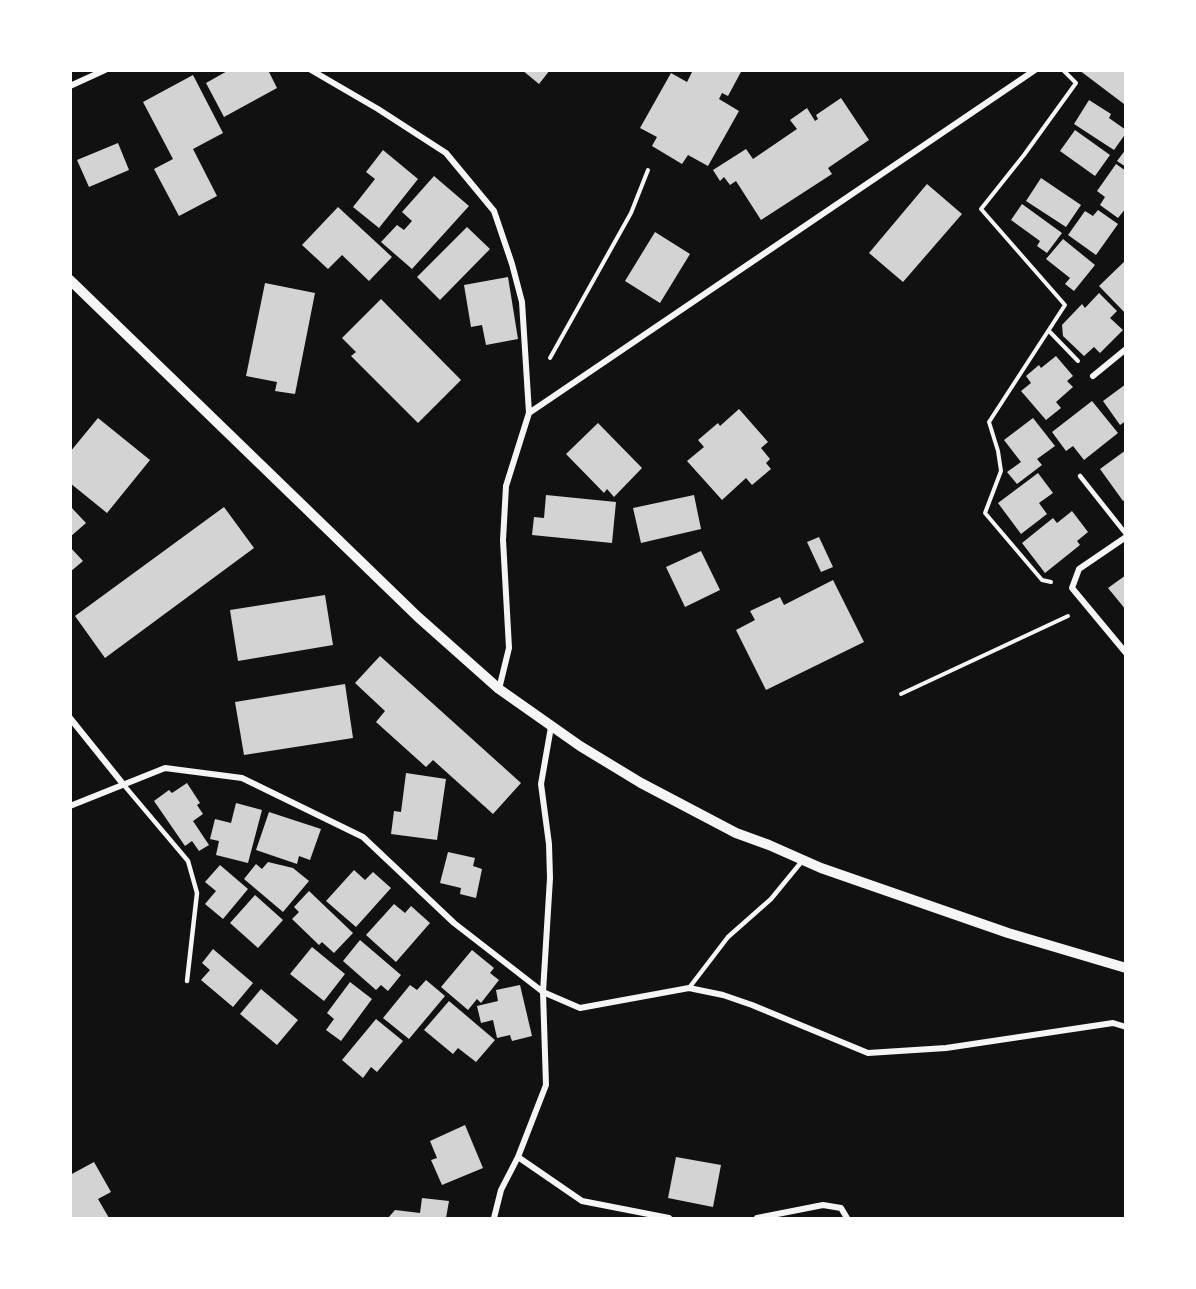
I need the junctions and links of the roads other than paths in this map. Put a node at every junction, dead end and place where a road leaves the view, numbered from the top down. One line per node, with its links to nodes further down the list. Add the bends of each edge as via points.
1 (105, 70): 4 (street)
2 (311, 70): 8 (street, via 446,153 494,211 522,302)
3 (1035, 70): 8 (street)
4 (70, 86)
5 (70, 280): 12 (street, via 418,617)
6 (1125, 349): 7 (street)
7 (1093, 376)
8 (529, 413): 12 (street, via 506,486 503,540 509,648)
9 (1080, 476): 10 (lane)
10 (1125, 536): 11 (street, via 1079,570 1072,588)
11 (1125, 653)
12 (499, 690): 14 (street)
13 (70, 718): 15 (street)
14 (551, 727): 17 (street, via 641,783 736,833); 21 (street, via 541,784 550,878)
15 (123, 784): 16 (street); 19 (lane, via 188,861 197,893); 21 (street, via 165,768 242,778 363,837 454,923)
16 (70, 806)
17 (803, 860): 18 (street, via 1008,933); 20 (lane, via 771,899 728,937)
18 (1125, 968)
19 (187, 981)
20 (689, 988): 21 (street, via 580,1008); 22 (street, via 752,1005 868,1053 946,1048 1113,1023)
21 (543, 992): 23 (street, via 546,1084)
22 (1125, 1027)
23 (518, 1156): 24 (street, via 501,1190); 25 (street, via 582,1201)
24 (494, 1218)
25 (669, 1218)
26 (757, 1218): 27 (street, via 823,1205 841,1208)
27 (846, 1218)

